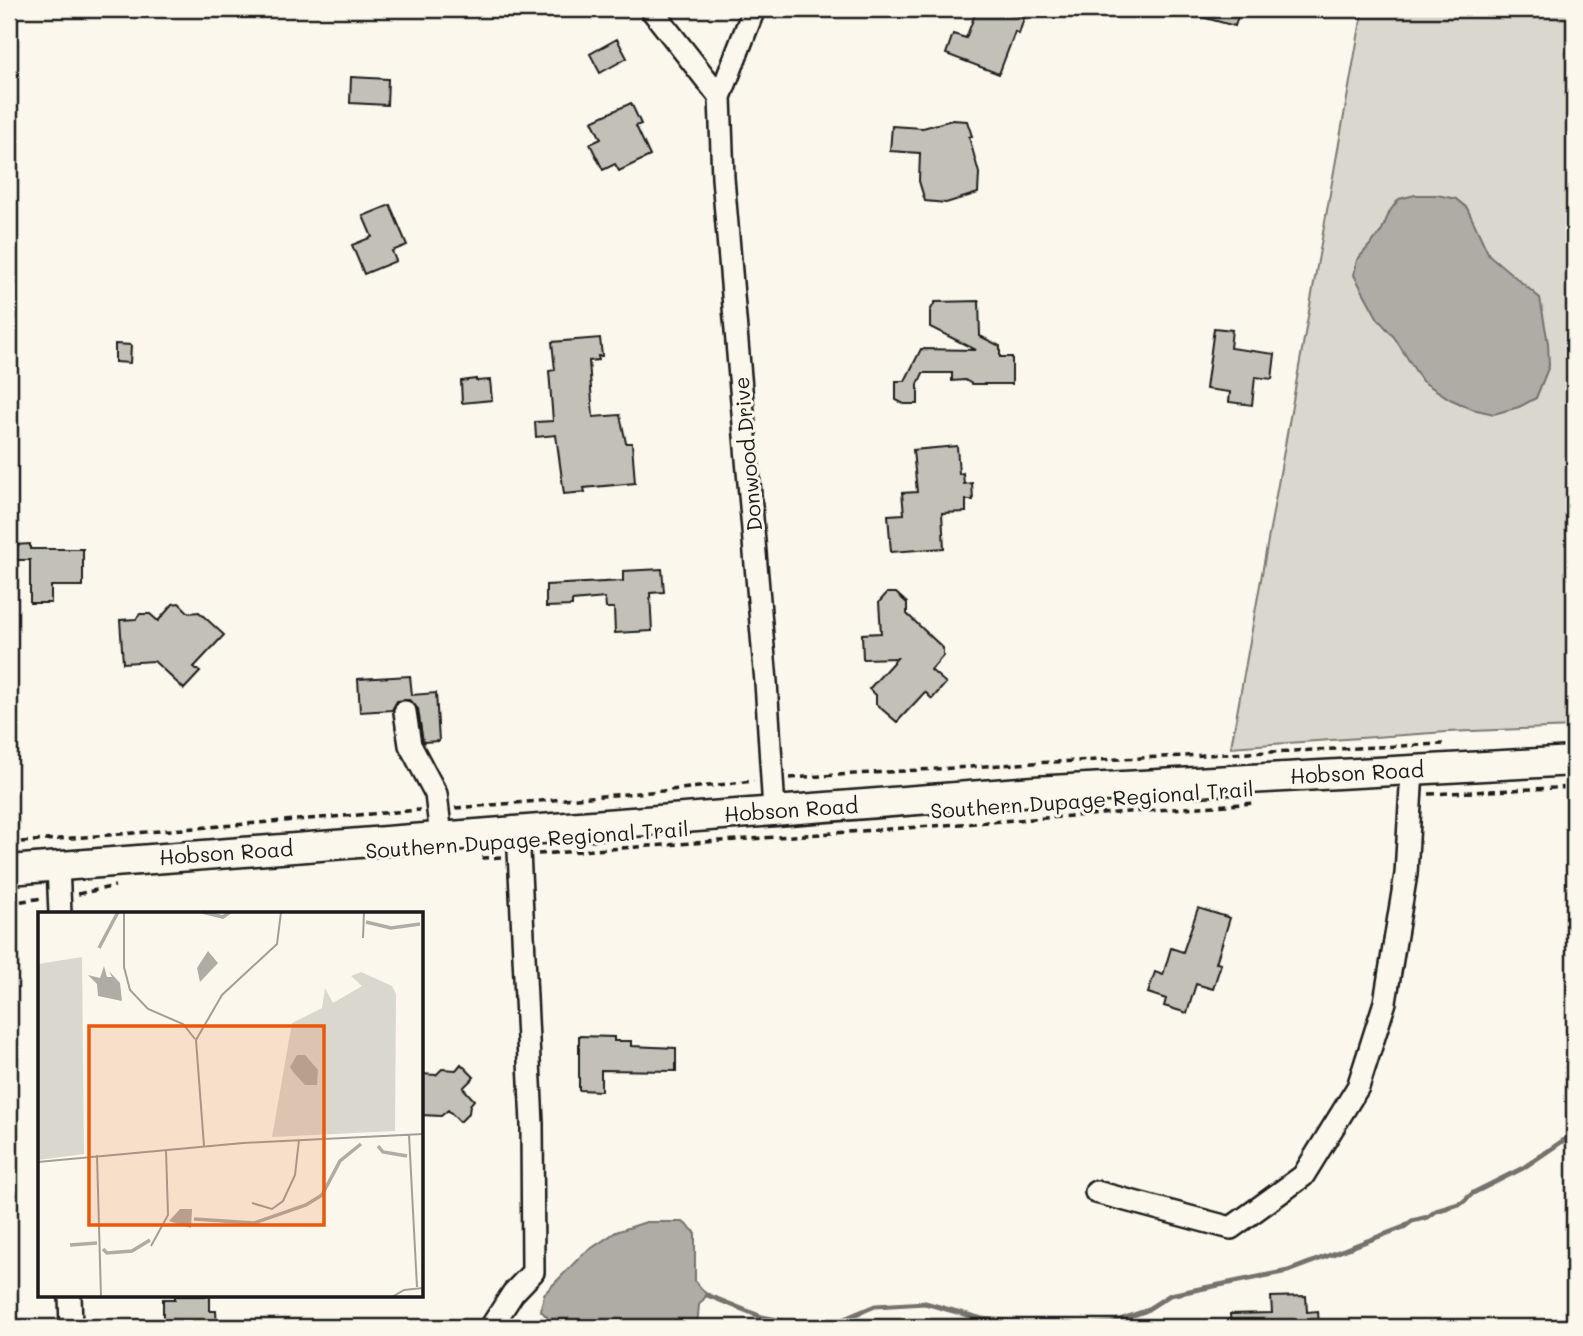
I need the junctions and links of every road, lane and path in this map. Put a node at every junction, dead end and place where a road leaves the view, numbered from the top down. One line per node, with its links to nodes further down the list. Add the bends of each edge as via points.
1 (652, 9): 3 (street)
2 (754, 9): 3 (street)
3 (720, 97): 12 (street, Donwood Drive)
4 (405, 712): 13 (street, via 410,745 431,782)
5 (1453, 743): 7 (path)
6 (1574, 761): 9 (main road, Hobson Road)
7 (795, 778)
8 (757, 781): 13 (path)
9 (1417, 782): 10 (path); 12 (main road, Hobson Road, via 1048,790); 24 (street, via 1385,1002 1358,1087 1303,1176 1231,1228)
10 (1574, 788)
11 (1257, 803): 14 (path, Southern Dupage Regional Trail)
12 (774, 810): 14 (main road, Hobson Road)
13 (441, 822): 14 (main road, Hobson Road); 15 (path); 17 (main road, Hobson Road)
14 (519, 842): 16 (path, Southern Dupage Regional Trail); 27 (street, via 535,1210 533,1272)
15 (9, 843)
16 (472, 859)
17 (58, 865): 18 (main road, Hobson Road); 23 (street)
18 (9, 870)
19 (123, 884): 20 (path)
20 (75, 895)
21 (35, 899): 22 (path)
22 (9, 903)
23 (60, 912)
24 (1096, 1192)
25 (70, 1298): 26 (street)
26 (71, 1327)
27 (491, 1327)

